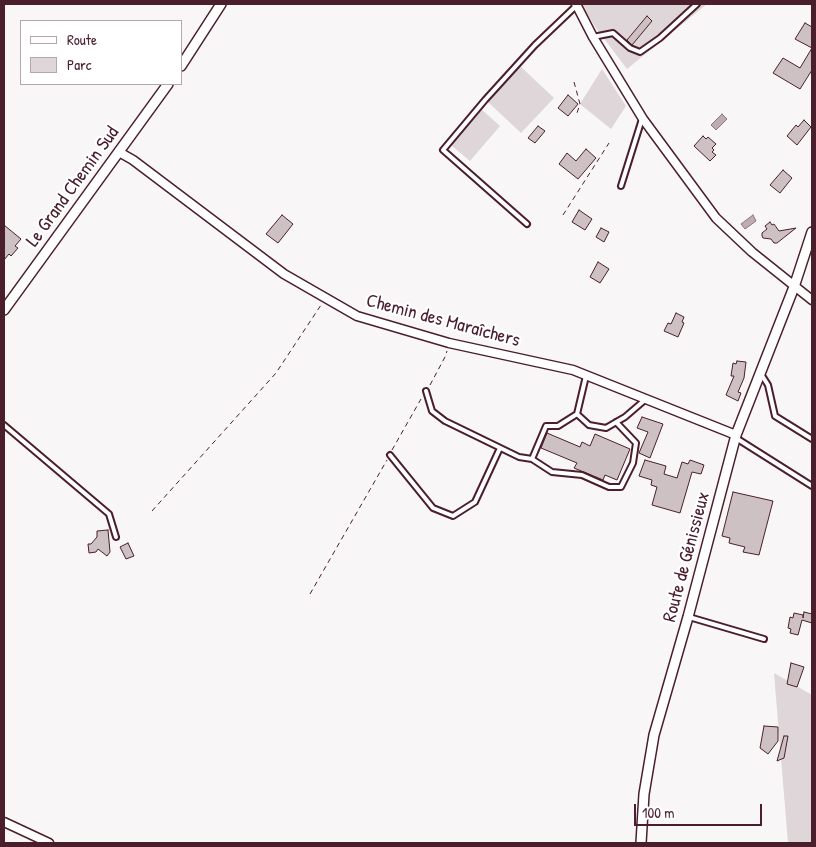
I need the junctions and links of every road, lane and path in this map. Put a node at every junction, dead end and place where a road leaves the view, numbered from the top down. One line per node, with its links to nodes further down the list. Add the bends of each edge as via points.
1 (221, 4): 5 (street)
2 (576, 4): 4 (street); 14 (lane, via 535,45 443,150)
3 (697, 4): 4 (lane, via 640,52 613,33)
4 (593, 37): 9 (street)
5 (182, 64)
6 (574, 82): 8 (path, via 580,104)
7 (167, 85): 11 (street, Le Grand Chemin Sud)
8 (577, 113)
9 (643, 119): 12 (lane); 16 (street, via 716,218)
10 (609, 143): 13 (path)
11 (119, 152): 17 (street, Chemin des Maraîchers, via 284,274); 19 (street, Le Grand Chemin Sud)
12 (622, 186)
13 (563, 215)
14 (528, 224)
15 (812, 232): 16 (street, Route de Génissieux)
16 (794, 287): 18 (street); 21 (street, Route de Génissieux)
17 (325, 298): 20 (street, Chemin des Maraîchers, via 357,316); 34 (path, via 276,373)
18 (812, 300)
19 (4, 310)
20 (449, 343): 22 (street, Chemin des Maraîchers); 23 (path, via 445,357)
21 (761, 374): 28 (street, Route de Génissieux); 29 (lane, via 768,385 775,416)
22 (586, 375): 24 (street, Chemin des Maraîchers); 25 (lane)
23 (426, 390): 30 (lane, via 432,411 445,421); 31 (path)
24 (646, 399): 26 (lane); 28 (street, Chemin des Maraîchers)
25 (577, 414): 26 (lane, via 589,425 606,428); 32 (lane, via 558,426 546,426)
26 (616, 422): 32 (lane, via 636,443 633,463 621,488 609,487 582,475 552,472)
27 (4, 425): 35 (lane, via 109,514)
28 (736, 436): 33 (lane); 37 (street, Route de Génissieux)
29 (812, 439)
30 (500, 448): 31 (lane, via 474,502 453,516 433,508); 32 (lane, via 519,457)
31 (390, 455): 36 (path)
32 (532, 458)
33 (812, 486)
34 (152, 511)
35 (116, 537)
36 (310, 594)
37 (688, 617): 38 (lane); 41 (street, Route de Génissieux, via 649,757)
38 (764, 639)
39 (4, 822): 40 (street)
40 (49, 843)
41 (641, 843)

